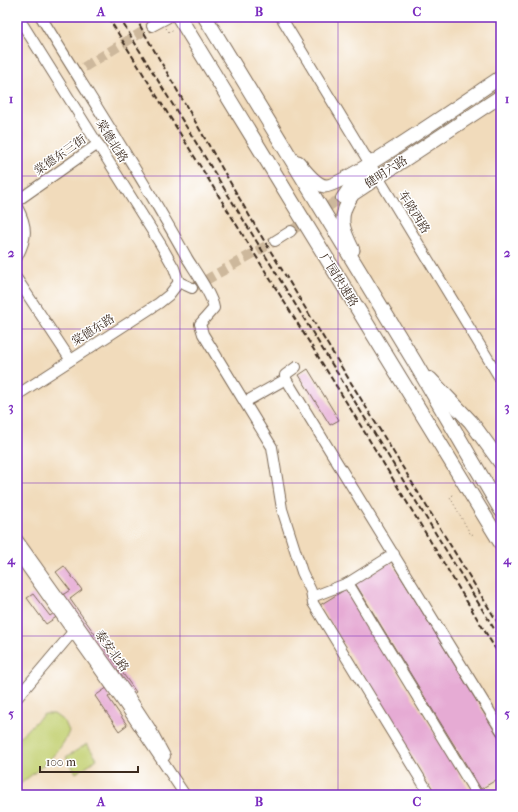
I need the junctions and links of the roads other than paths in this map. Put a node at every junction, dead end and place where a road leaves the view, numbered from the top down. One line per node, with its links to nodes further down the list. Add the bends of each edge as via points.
1 (18, 17): 9 (street, 棠德北路)
2 (41, 17): 30 (street, via 213,300 214,308 200,324 203,334)
3 (205, 17): 11 (highway, 广园快速路)
4 (281, 17): 13 (street, 车陂西路)
5 (171, 21): 6 (street); 34 (highway, 广园快速路)
6 (152, 26)
7 (71, 75): 9 (street)
8 (501, 77): 13 (main road, 健明六路)
9 (59, 82): 12 (street, 棠德北路)
10 (501, 96): 13 (main road, 健明六路)
11 (280, 138): 13 (main road, 健明六路, via 309,175 323,185 334,184); 22 (highway, 广园快速路)
12 (98, 144): 15 (street, 棠德东三街); 21 (street, 棠德北路, via 161,245 174,268)
13 (373, 171): 14 (street, via 349,186); 22 (main road, 健明六路, via 353,194 343,210 341,220); 28 (street, 车陂西路)
14 (341, 198)
15 (17, 201)
16 (17, 207): 19 (street, via 25,228 24,242)
17 (291, 231): 18 (street)
18 (275, 241)
19 (17, 257)
20 (17, 279): 24 (street)
21 (178, 282): 23 (street); 24 (street, 棠德东路, via 169,295 159,303)
22 (368, 285): 25 (highway, 广园快速路)
23 (192, 288)
24 (70, 359): 29 (street, 棠德东路)
25 (414, 361): 31 (highway, via 471,422); 32 (highway, 广园快速路)
26 (296, 367): 27 (street, via 285,375)
27 (286, 379): 30 (street); 36 (street)
28 (501, 380)
29 (17, 395)
30 (245, 402): 38 (street, via 272,447 282,509)
31 (501, 463)
32 (501, 510)
33 (17, 539): 39 (street, 泰安北路)
34 (501, 543)
35 (17, 553): 39 (street, 泰安北路)
36 (394, 554): 37 (street); 41 (street)
37 (348, 583): 38 (street); 44 (street)
38 (312, 597): 43 (street, via 321,618)
39 (75, 629): 40 (street); 42 (street, 泰安北路, via 150,728)
40 (17, 698)
41 (501, 730)
42 (185, 795)
43 (430, 795)
44 (477, 795)

